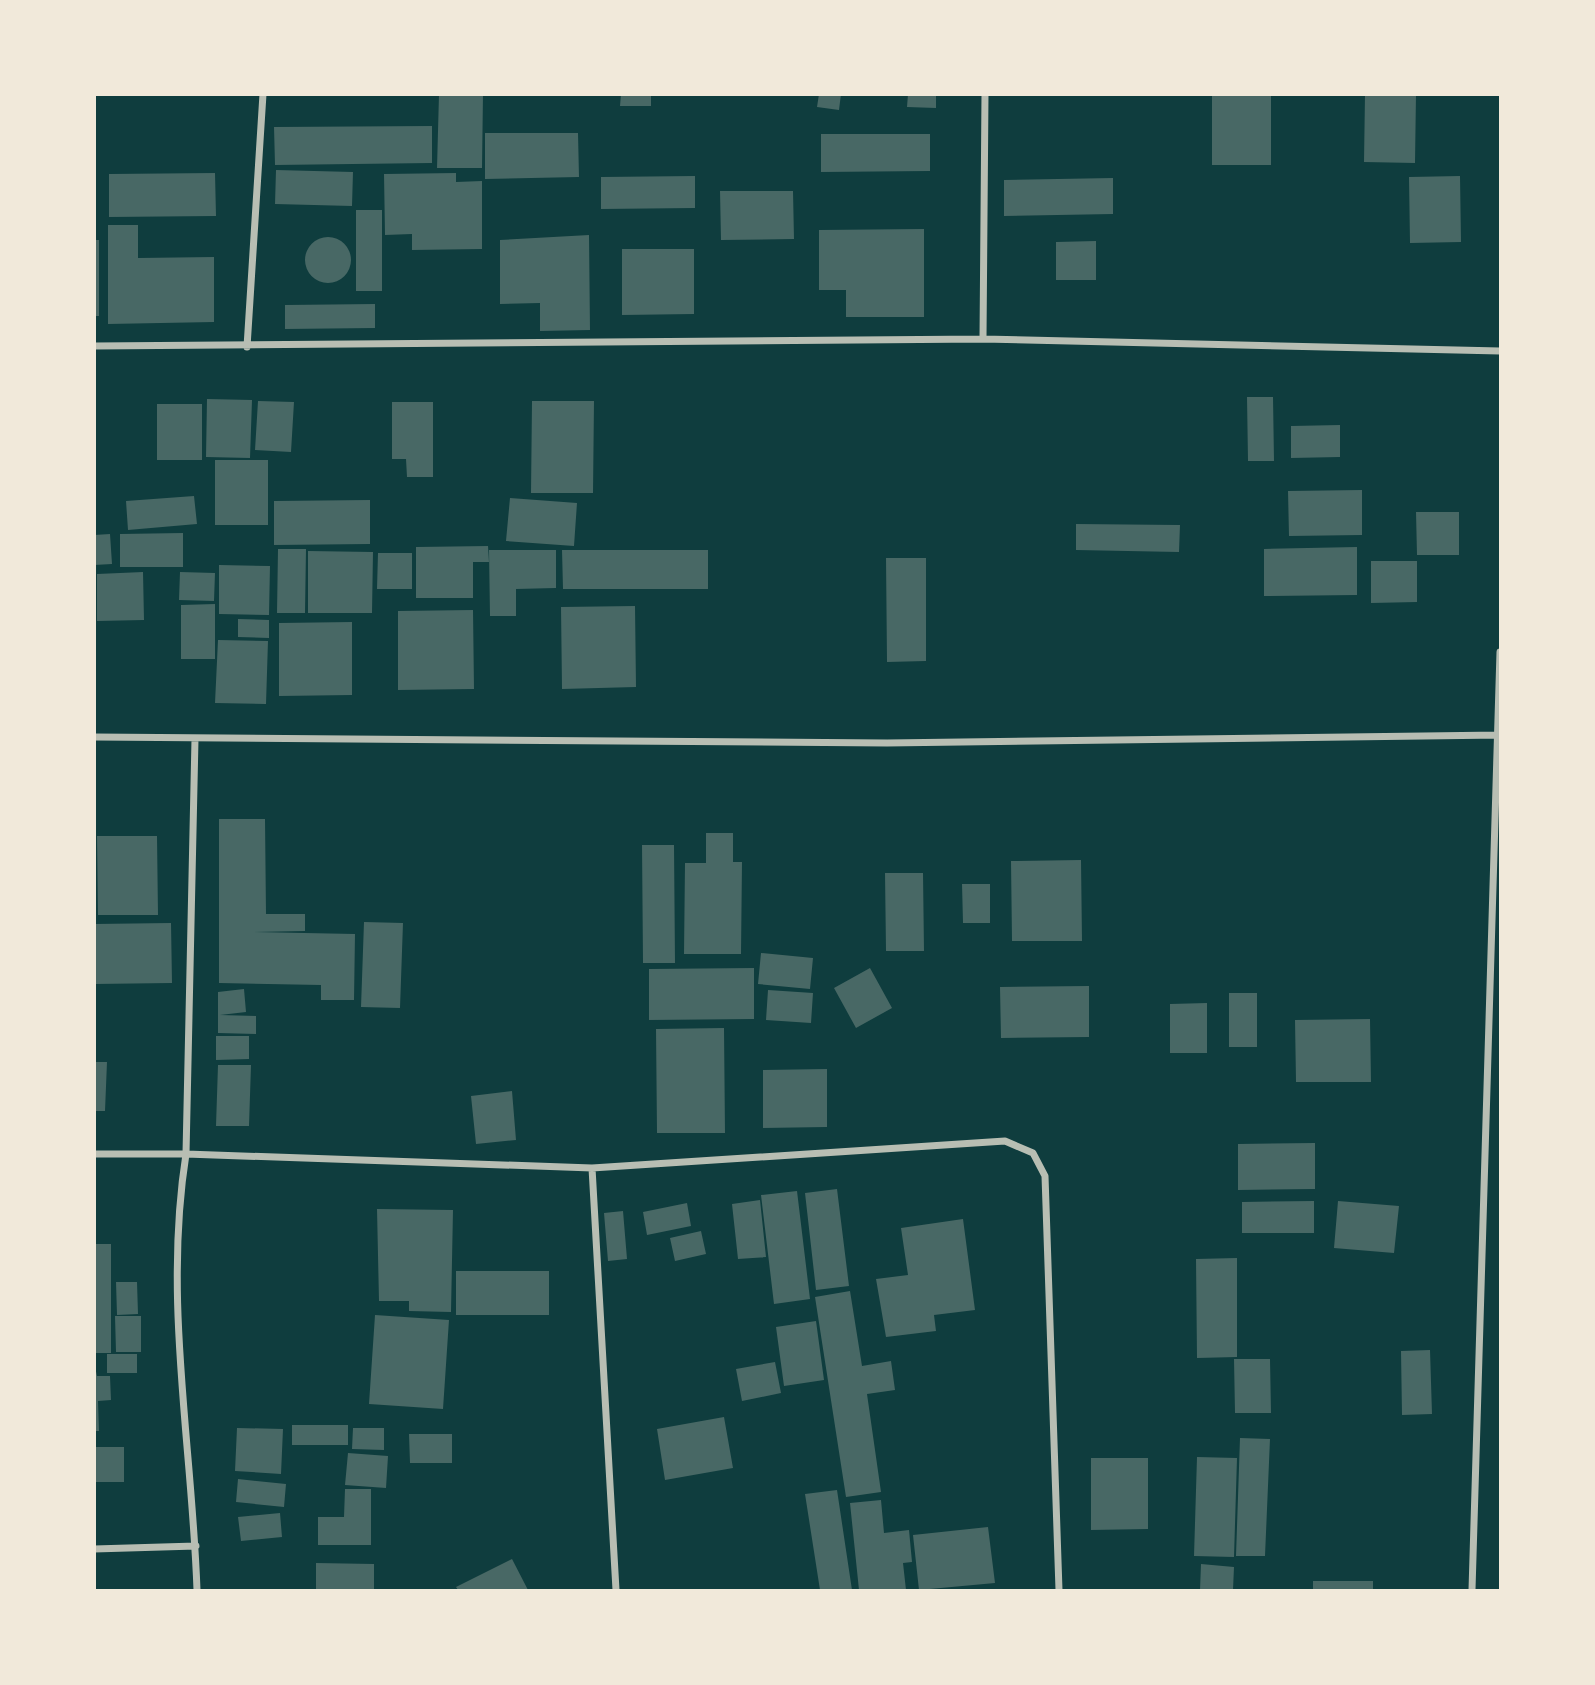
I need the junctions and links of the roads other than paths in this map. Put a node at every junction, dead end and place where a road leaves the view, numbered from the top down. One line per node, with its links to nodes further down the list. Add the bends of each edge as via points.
1 (263, 94): 5 (street)
2 (985, 94): 3 (street)
3 (984, 339): 5 (street); 6 (street)
4 (94, 346): 5 (street)
5 (247, 347)
6 (1500, 351)
7 (1500, 652): 8 (street)
8 (1499, 735): 10 (street, via 887,743); 19 (street)
9 (94, 737): 10 (street)
10 (195, 739): 12 (street)
11 (94, 1154): 12 (street)
12 (186, 1154): 13 (street); 14 (street, via 176,1253 179,1374)
13 (592, 1168): 17 (street); 18 (street, via 1006,1141 1033,1153 1045,1176)
14 (196, 1546): 15 (street); 16 (street)
15 (94, 1549)
16 (197, 1591)
17 (616, 1591)
18 (1059, 1591)
19 (1472, 1591)

